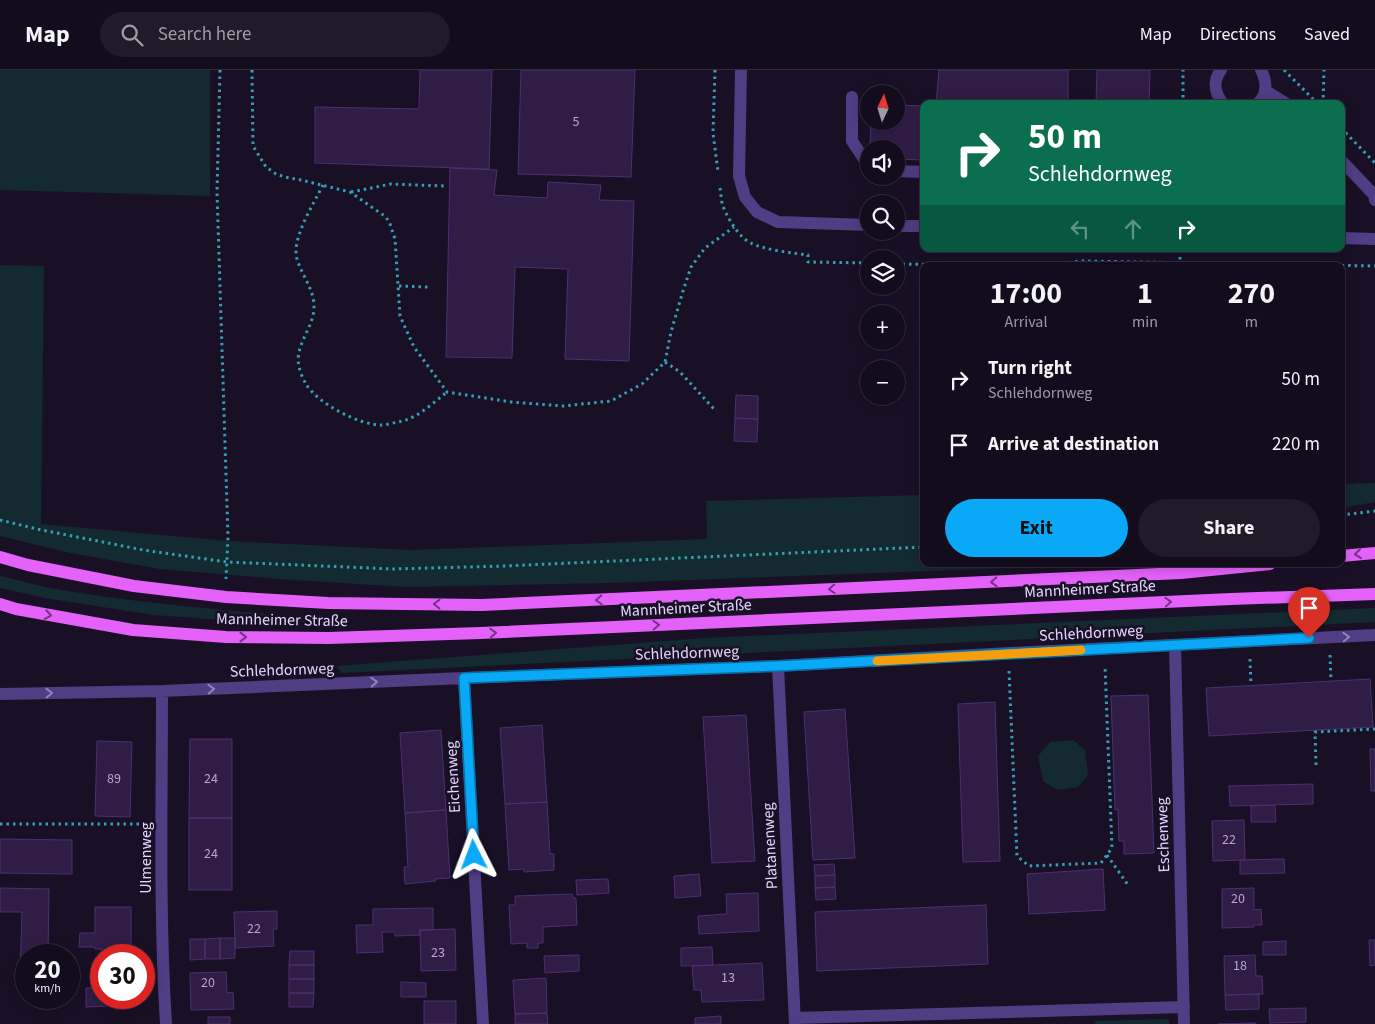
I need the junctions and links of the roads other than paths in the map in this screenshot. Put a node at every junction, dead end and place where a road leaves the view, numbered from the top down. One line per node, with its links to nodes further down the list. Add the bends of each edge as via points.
1 (741, 70): 14 (street, via 739,176 745,197 757,212 778,222)
2 (1221, 70): 6 (street, via 1215,85)
3 (1261, 70): 4 (street, via 1266,80)
4 (1266, 91): 7 (street); 8 (street)
5 (852, 97): 9 (street, via 852,141)
6 (1220, 100)
7 (1262, 100)
8 (1281, 100)
9 (860, 153)
10 (1345, 164): 13 (street)
11 (905, 171): 12 (street)
12 (920, 172)
13 (1375, 200)
14 (860, 225)
15 (905, 226): 16 (street)
16 (920, 226)
17 (1345, 238): 18 (street)
18 (1375, 239)
19 (1375, 552): 20 (main road, one-way to 20)
20 (1345, 556)
21 (0, 557): 22 (main road, Mannheimer Straße, one-way to 21, via 1181,573 482,605 328,603 226,597 134,586)
22 (1240, 567)
23 (1375, 594): 24 (main road, Mannheimer Straße, one-way to 23, via 133,630 226,637 329,638)
24 (0, 604)
25 (1375, 635): 26 (street, Schlehdornweg, one-way to 25)
26 (1175, 645): 27 (street, Schlehdornweg); 31 (street, Eschenweg)
27 (778, 666): 28 (street, Schlehdornweg); 32 (street, Platanenweg)
28 (464, 678): 29 (street, Schlehdornweg, one-way to 28); 34 (street, Eichenweg)
29 (162, 691): 30 (street, Schlehdornweg, one-way to 29); 33 (street, Ulmenweg)
30 (0, 694)
31 (1184, 1008): 32 (street); 35 (street, Eschenweg)
32 (795, 1021)
33 (166, 1024)
34 (483, 1024)
35 (1184, 1024)

